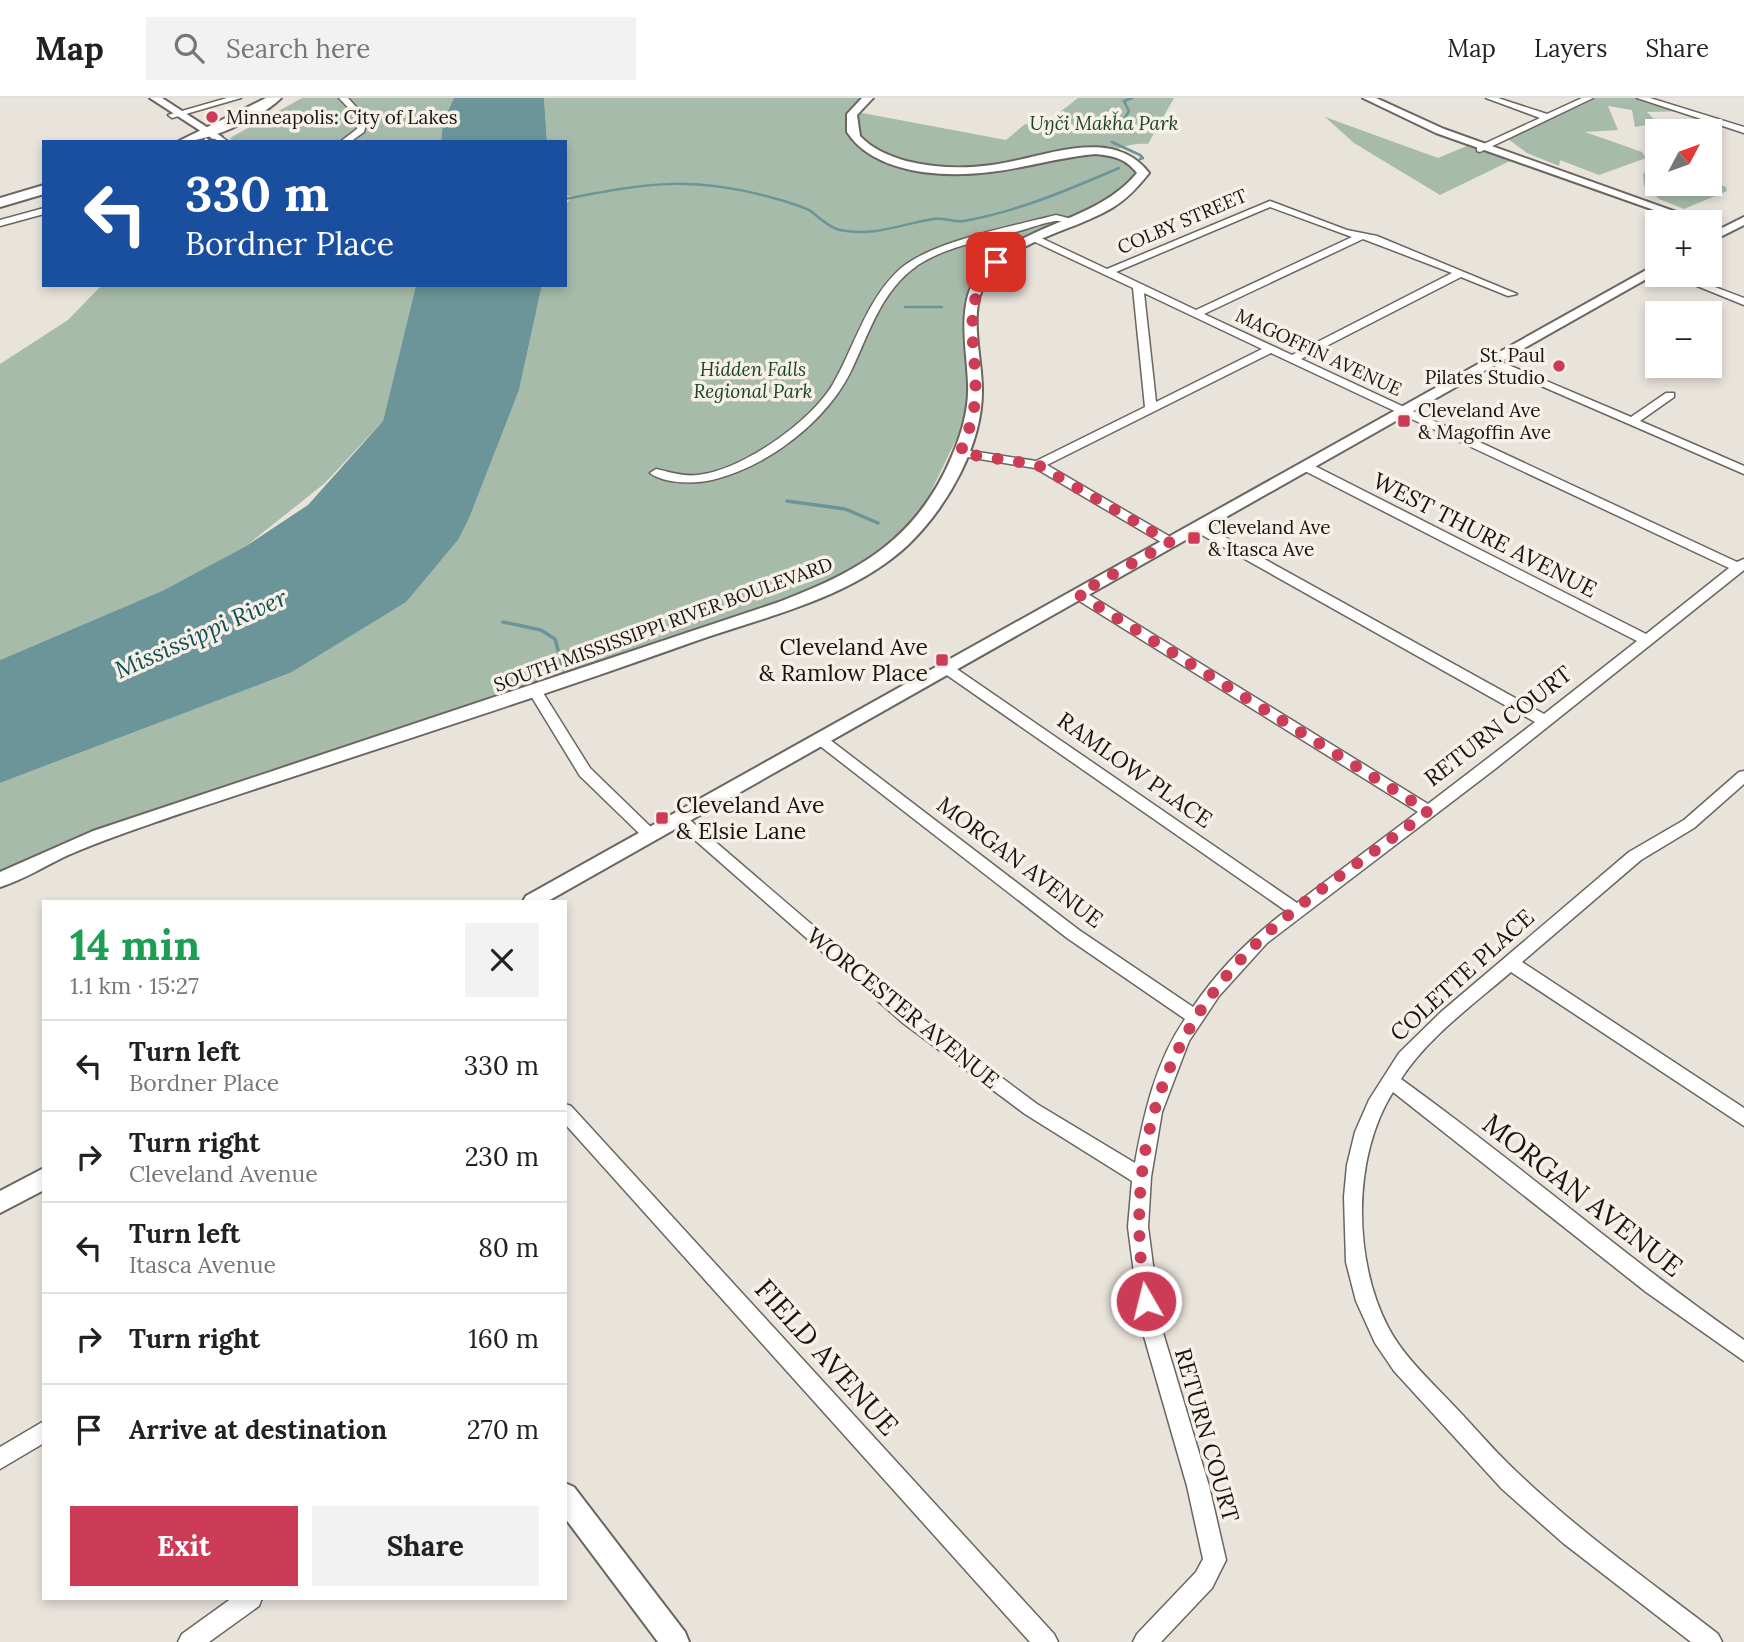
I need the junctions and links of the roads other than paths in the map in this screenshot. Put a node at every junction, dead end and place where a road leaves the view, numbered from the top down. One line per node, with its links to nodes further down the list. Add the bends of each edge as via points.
1 (155, 98): 12 (street)
2 (237, 98): 12 (street)
3 (275, 98): 15 (highway)
4 (290, 98): 15 (highway)
5 (343, 98): 16 (street, via 363,119 361,130)
6 (868, 98): 26 (street, SOUTH MISSISSIPPI RIVER BOULEVARD, via 852,114 852,132 869,149 903,163 937,170 985,170 1086,150 1114,154 1139,165 1142,176 1129,188)
7 (1359, 98): 17 (street)
8 (1368, 98): 17 (street)
9 (1490, 98): 13 (street)
10 (1589, 98): 13 (street)
11 (1641, 98): 14 (street)
12 (176, 113): 15 (street)
13 (1547, 117): 17 (street)
14 (1744, 131)
15 (210, 139)
16 (347, 140)
17 (1482, 148): 21 (street); 22 (street)
18 (42, 190): 20 (highway)
19 (42, 198): 23 (highway)
20 (0, 203)
21 (1652, 210)
22 (1663, 210)
23 (0, 211)
24 (42, 212): 27 (street)
25 (1744, 220): 28 (street)
26 (1075, 222): 32 (street, SOUTH MISSISSIPPI RIVER BOULEVARD); 52 (street, via 1056,218 941,250 915,262 881,299 836,387 808,421 743,462 710,476 690,479)
27 (0, 223)
28 (1722, 227)
29 (1722, 233): 31 (street)
30 (1360, 237): 33 (street, COLBY STREET, via 1270,204); 34 (street, via 1374,238); 40 (street)
31 (1735, 238)
32 (1036, 239): 33 (street, MAGOFFIN AVENUE); 48 (street, SOUTH MISSISSIPPI RIVER BOULEVARD, via 996,262 975,292 975,400)
33 (1108, 272): 36 (street, MAGOFFIN AVENUE)
34 (1460, 273): 38 (street); 42 (street)
35 (1645, 275): 43 (street)
36 (1138, 287): 40 (street, MAGOFFIN AVENUE); 45 (street)
37 (1706, 287): 39 (street)
38 (1512, 294)
39 (1744, 302)
40 (1195, 314): 41 (street, MAGOFFIN AVENUE)
41 (1271, 349): 42 (street, MAGOFFIN AVENUE); 45 (street)
42 (1292, 359): 46 (street, MAGOFFIN AVENUE)
43 (1492, 361): 46 (street); 47 (street)
44 (1670, 395): 47 (street)
45 (1151, 409): 49 (street)
46 (1404, 411): 50 (street); 55 (street, MAGOFFIN AVENUE)
47 (1632, 421): 51 (street)
48 (960, 453): 49 (street); 59 (street, SOUTH MISSISSIPPI RIVER BOULEVARD, via 922,522 860,571 822,589)
49 (1038, 465): 54 (street)
50 (1305, 467): 53 (street); 57 (street, WEST THURE AVENUE)
51 (1744, 470)
52 (656, 473)
53 (1197, 527): 54 (street); 60 (street)
54 (1170, 542): 56 (street)
55 (1741, 566): 57 (street, RETURN COURT)
56 (1078, 594): 58 (street); 63 (street)
57 (1646, 640): 60 (street, RETURN COURT)
58 (946, 668): 61 (street); 68 (street, RAMLOW PLACE)
59 (535, 691): 65 (street, via 585,772); 66 (street, SOUTH MISSISSIPPI RIVER BOULEVARD, via 87,838)
60 (1545, 721): 63 (street, RETURN COURT)
61 (820, 739): 64 (street); 70 (street, MORGAN AVENUE, via 1073,934)
62 (1744, 776): 69 (street, COLETTE PLACE, via 1689,824 1635,856)
63 (1428, 811): 68 (street, RETURN COURT)
64 (679, 819): 65 (street); 74 (street, WORCESTER AVENUE, via 909,1018 1031,1109)
65 (650, 835): 67 (street)
66 (0, 880)
67 (535, 900)
68 (1297, 911): 70 (street, RETURN COURT, via 1236,964)
69 (1510, 963): 71 (street, COLETTE PLACE, via 1426,1035); 73 (street)
70 (1194, 1016): 74 (street, RETURN COURT, via 1161,1087)
71 (1389, 1080): 77 (street, MORGAN AVENUE, via 1642,1279); 86 (street, COLETTE PLACE, via 1364,1132 1356,1165 1353,1227 1366,1301 1381,1336 1493,1463 1616,1573)
72 (567, 1113): 84 (street, FIELD AVENUE)
73 (1744, 1118)
74 (1142, 1177): 85 (street, RETURN COURT, via 1139,1227 1151,1326 1215,1560 1204,1580)
75 (42, 1179): 76 (street)
76 (0, 1203)
77 (1744, 1352)
78 (42, 1432): 79 (street)
79 (0, 1459)
80 (567, 1499): 82 (street)
81 (248, 1600): 83 (street)
82 (670, 1640)
83 (190, 1642)
84 (1046, 1642)
85 (1145, 1642)
86 (1710, 1642)

